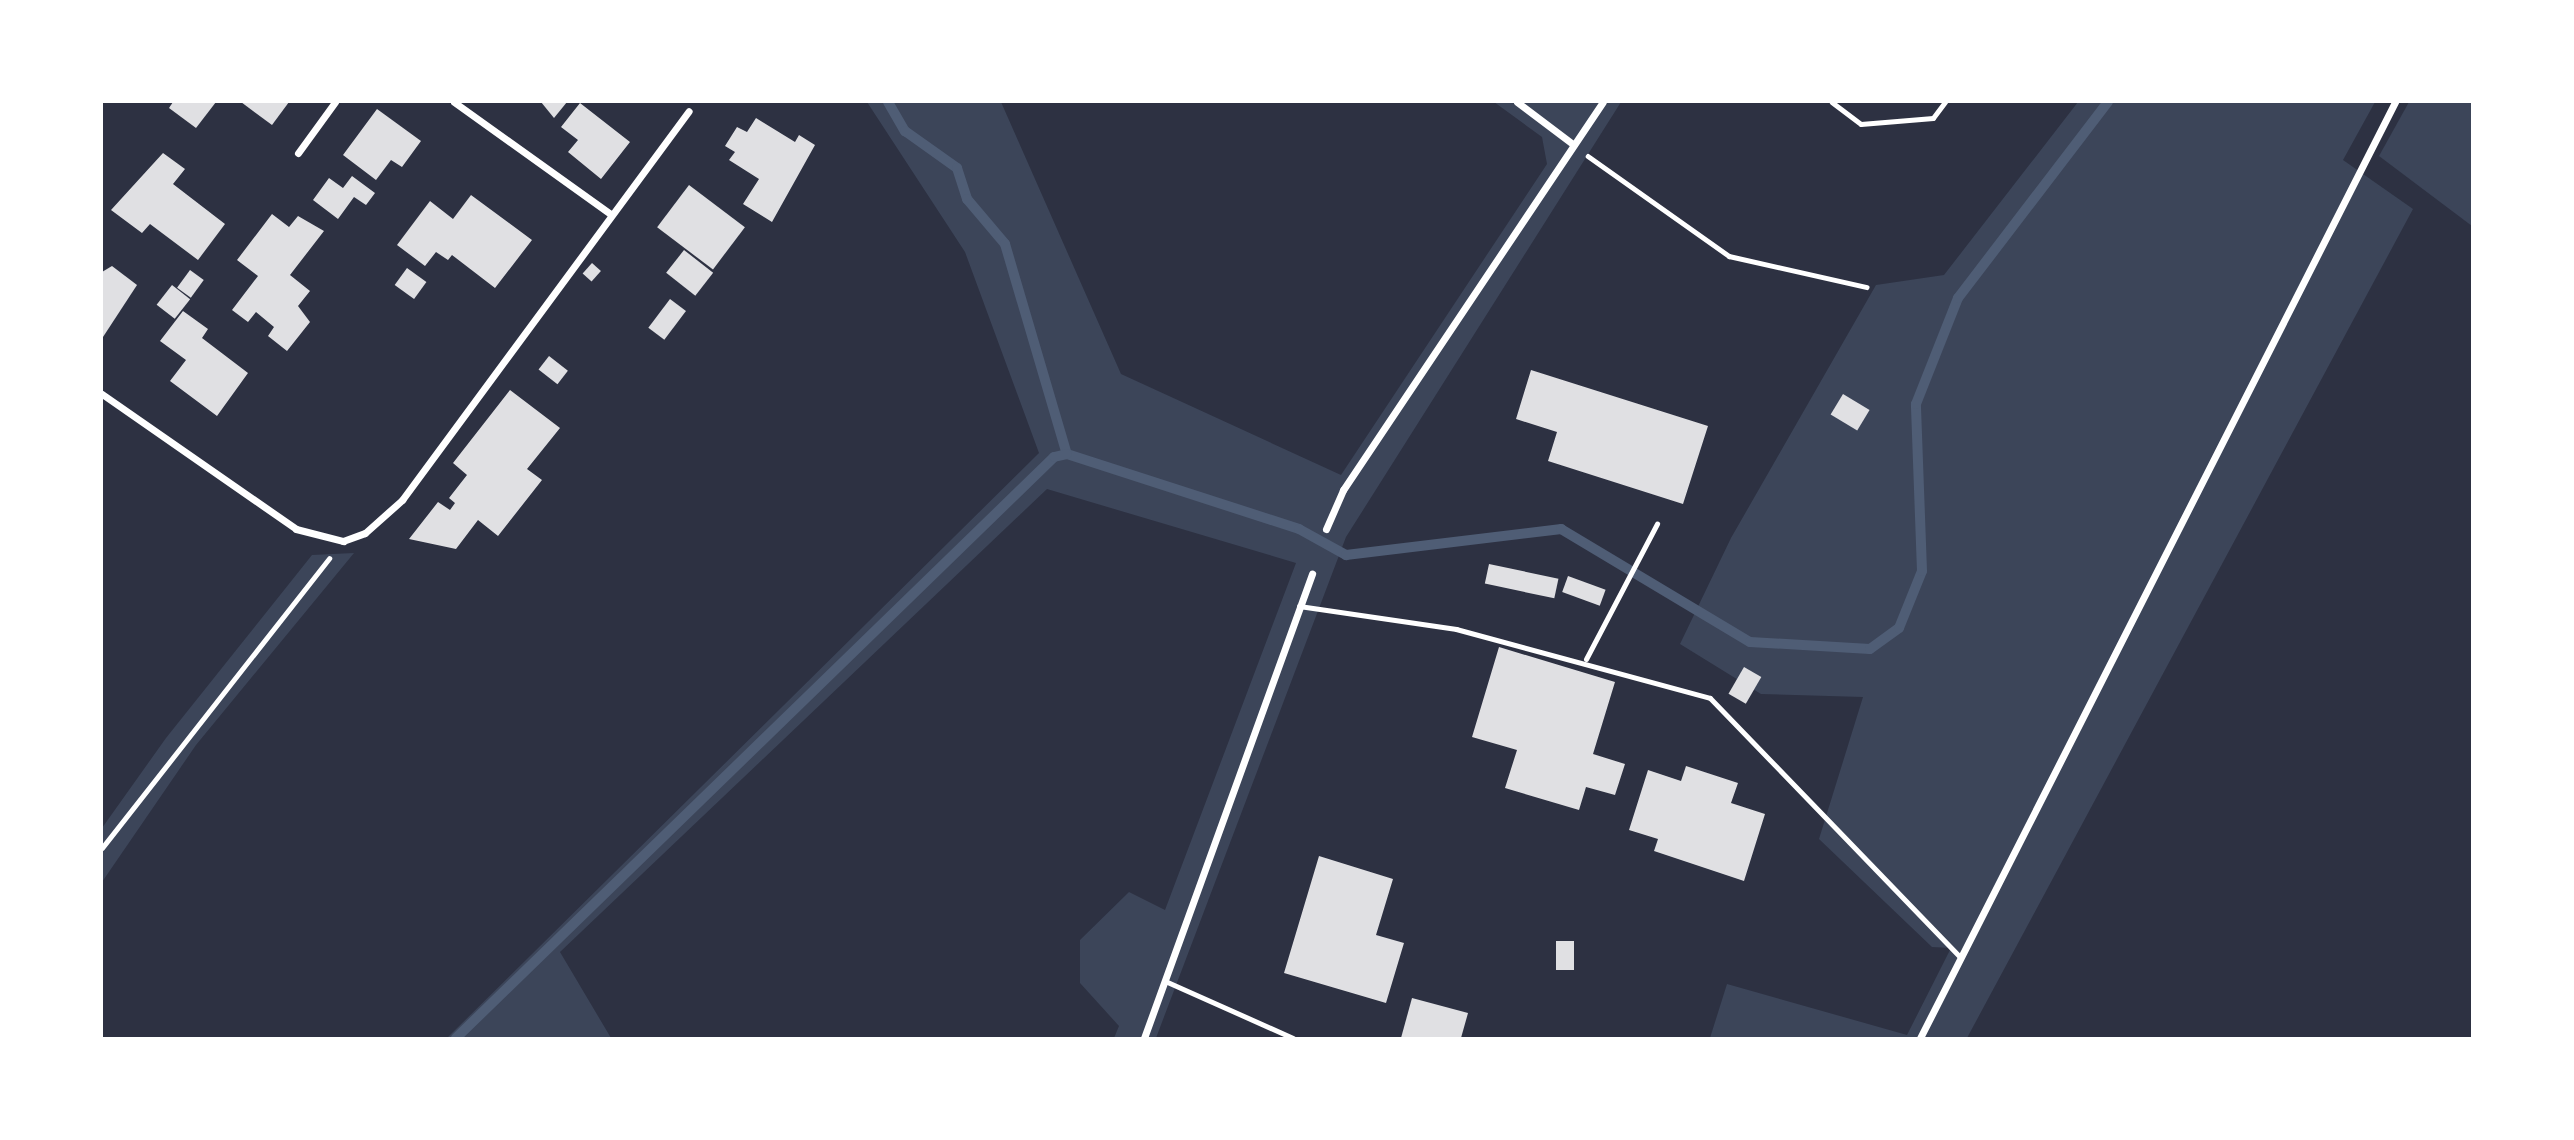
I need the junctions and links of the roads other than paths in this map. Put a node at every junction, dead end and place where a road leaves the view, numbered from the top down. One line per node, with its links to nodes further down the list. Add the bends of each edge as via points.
1 (335, 102): 8 (street)
2 (454, 102): 9 (street)
3 (1517, 102): 7 (street)
4 (1603, 102): 7 (street)
5 (2395, 102): 16 (street)
6 (690, 111): 9 (street)
7 (1574, 145): 12 (street, via 1343,490)
8 (298, 153)
9 (609, 213): 10 (street, via 402,500 379,523 343,541 296,529)
10 (102, 394)
11 (1657, 524): 15 (lane)
12 (1326, 528)
13 (1312, 573): 14 (street)
14 (1299, 606): 15 (lane, via 1456,629); 17 (street)
15 (1586, 659): 16 (lane, via 1710,698)
16 (1961, 958): 20 (street)
17 (1165, 981): 18 (street); 19 (lane)
18 (1144, 1038)
19 (1293, 1038)
20 (1920, 1038)

